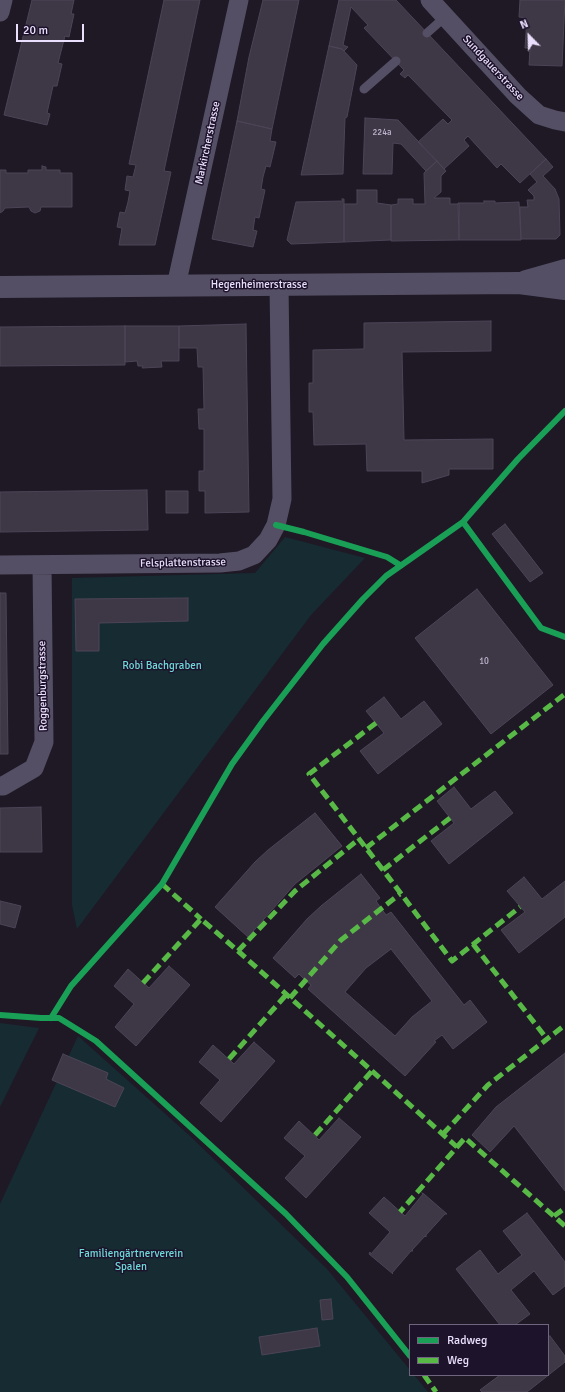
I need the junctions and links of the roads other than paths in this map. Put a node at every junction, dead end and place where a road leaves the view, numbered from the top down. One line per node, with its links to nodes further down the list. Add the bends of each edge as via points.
1 (3, 0): 4 (street)
2 (239, 0): 13 (street, Markircherstrasse)
3 (430, 0): 5 (street, Sundgauerstrasse)
4 (0, 12)
5 (445, 17): 6 (lane); 9 (street, Sundgauerstrasse, via 523,101 539,115)
6 (427, 33)
7 (396, 61): 8 (lane)
8 (364, 89)
9 (565, 122)
10 (565, 270): 11 (street, Hegenheimerstrasse)
11 (519, 283): 12 (street, Hegenheimerstrasse); 15 (street, Hegenheimerstrasse)
12 (279, 285): 13 (street, Hegenheimerstrasse); 17 (street, Felsplattenstrasse, via 282,500 276,525 268,540 254,554 239,561)
13 (176, 286): 14 (street, Hegenheimerstrasse)
14 (0, 287)
15 (565, 289)
16 (0, 565): 17 (street, Felsplattenstrasse)
17 (42, 565): 18 (street, Roggenburgstrasse, via 44,742 34,768)
18 (0, 786)

